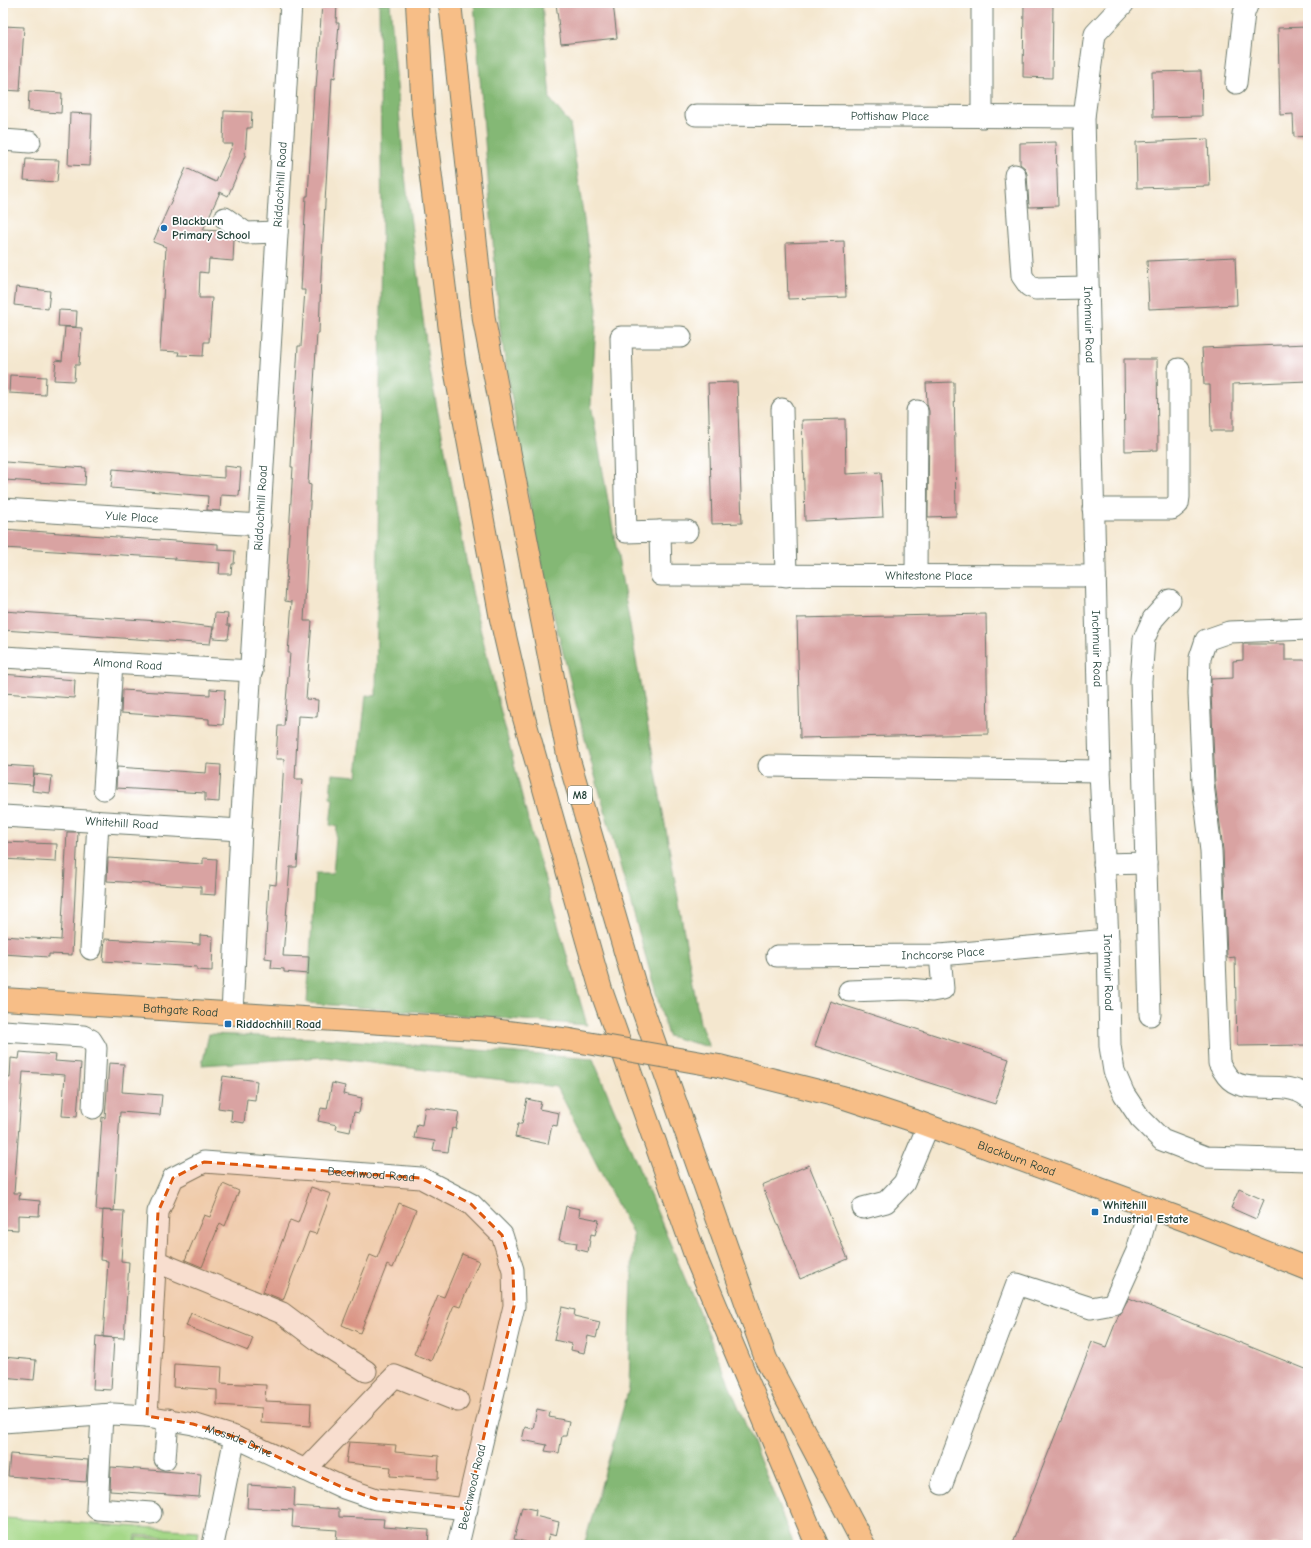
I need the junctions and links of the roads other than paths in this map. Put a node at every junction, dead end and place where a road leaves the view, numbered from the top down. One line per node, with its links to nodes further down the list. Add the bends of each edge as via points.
1 (291, 3): 15 (street, Riddochhill Road)
2 (417, 3): 74 (main road, via 423,113 454,363 501,619 524,718 600,990 698,1262)
3 (450, 3): 75 (main road, M8, via 484,320 569,760 638,996 766,1359)
4 (982, 3): 9 (street)
5 (1124, 3): 10 (street, Inchmuir Road, via 1095,34)
6 (1248, 3): 7 (street, via 1244,13)
7 (1236, 83)
8 (696, 115): 9 (street, Pottishaw Place)
9 (982, 117): 10 (street, Pottishaw Place)
10 (1084, 117): 16 (street, Inchmuir Road)
11 (3, 140): 12 (street)
12 (30, 142)
13 (1015, 175): 16 (street, via 1022,276 1025,281 1036,289)
14 (224, 218): 15 (street, via 246,233)
15 (277, 232): 23 (street, Riddochhill Road)
16 (1088, 288): 22 (street, Inchmuir Road)
17 (681, 337): 24 (street, via 622,337 626,532)
18 (1179, 369): 22 (street, via 1178,504 1172,509)
19 (782, 409): 26 (street)
20 (917, 411): 27 (street)
21 (3, 509): 23 (street, Yule Place)
22 (1093, 509): 28 (street, Inchmuir Road)
23 (260, 525): 33 (street, Riddochhill Road)
24 (660, 531): 25 (street); 26 (street, Whitestone Place, via 661,575)
25 (687, 531)
26 (786, 576): 27 (street, Whitestone Place)
27 (916, 576): 28 (street, Whitestone Place)
28 (1095, 576): 35 (street, Inchmuir Road)
29 (1170, 600): 40 (street, via 1153,619 1144,639 1141,681)
30 (1308, 629): 52 (street, via 1229,632 1206,640 1200,658 1199,693 1211,851 1219,1063 1228,1077 1240,1085 1258,1088 1282,1086 1299,1090)
31 (3, 657): 32 (street, Almond Road)
32 (112, 663): 33 (street, Almond Road); 36 (street)
33 (252, 671): 39 (street, Riddochhill Road)
34 (769, 766): 35 (street)
35 (1100, 771): 41 (street, Inchmuir Road)
36 (104, 789)
37 (3, 816): 38 (street, Whitehill Road)
38 (98, 822): 39 (street, Whitehill Road); 43 (street)
39 (241, 830): 48 (street, Riddochhill Road)
40 (1146, 863): 41 (street); 49 (street)
41 (1104, 864): 42 (street, Inchmuir Road)
42 (1108, 940): 44 (street, Inchcorse Place); 55 (street, Inchmuir Road, via 1110,1046 1114,1071 1124,1094 1140,1118 1162,1140 1206,1157)
43 (91, 949)
44 (940, 955): 45 (street, Inchcorse Place); 46 (street, via 943,989)
45 (777, 956)
46 (849, 991)
47 (3, 999): 48 (main road, Bathgate Road)
48 (232, 1013): 51 (main road, Bathgate Road, via 492,1030)
49 (1150, 1014)
50 (3, 1031): 53 (street, via 83,1036 91,1040 96,1048)
51 (570, 1040): 54 (main road, Blackburn Road, bridge, via 719,1066 842,1097)
52 (1308, 1097)
53 (94, 1108)
54 (928, 1126): 56 (street, via 904,1183 886,1202); 57 (main road, Blackburn Road)
55 (1308, 1160)
56 (863, 1208)
57 (1152, 1208): 59 (main road, Blackburn Road); 69 (street, via 1137,1251 1113,1304 1091,1308 1017,1284)
58 (155, 1261): 60 (street, via 282,1313 322,1343); 63 (street, Beechwood Road); 70 (street, Beechwood Road, via 158,1212 173,1178 204,1162 421,1178 471,1204 502,1235 513,1270 514,1306)
59 (1308, 1269)
60 (366, 1370)
61 (458, 1401): 68 (street, via 395,1376)
62 (102, 1415): 63 (street, Mosside Drive); 65 (street, Mosside Drive); 71 (street, via 97,1509)
63 (147, 1416): 64 (street, Mosside Drive)
64 (168, 1420): 66 (street, Mosside Drive, via 193,1424); 67 (street)
65 (3, 1422)
66 (234, 1437): 68 (street, Mosside Drive); 72 (street)
67 (165, 1459)
68 (305, 1470): 70 (street, Mosside Drive, via 376,1499)
69 (942, 1484)
70 (467, 1509): 73 (street, Beechwood Road)
71 (151, 1513)
72 (214, 1545)
73 (458, 1545)
74 (817, 1545)
75 (864, 1545)

